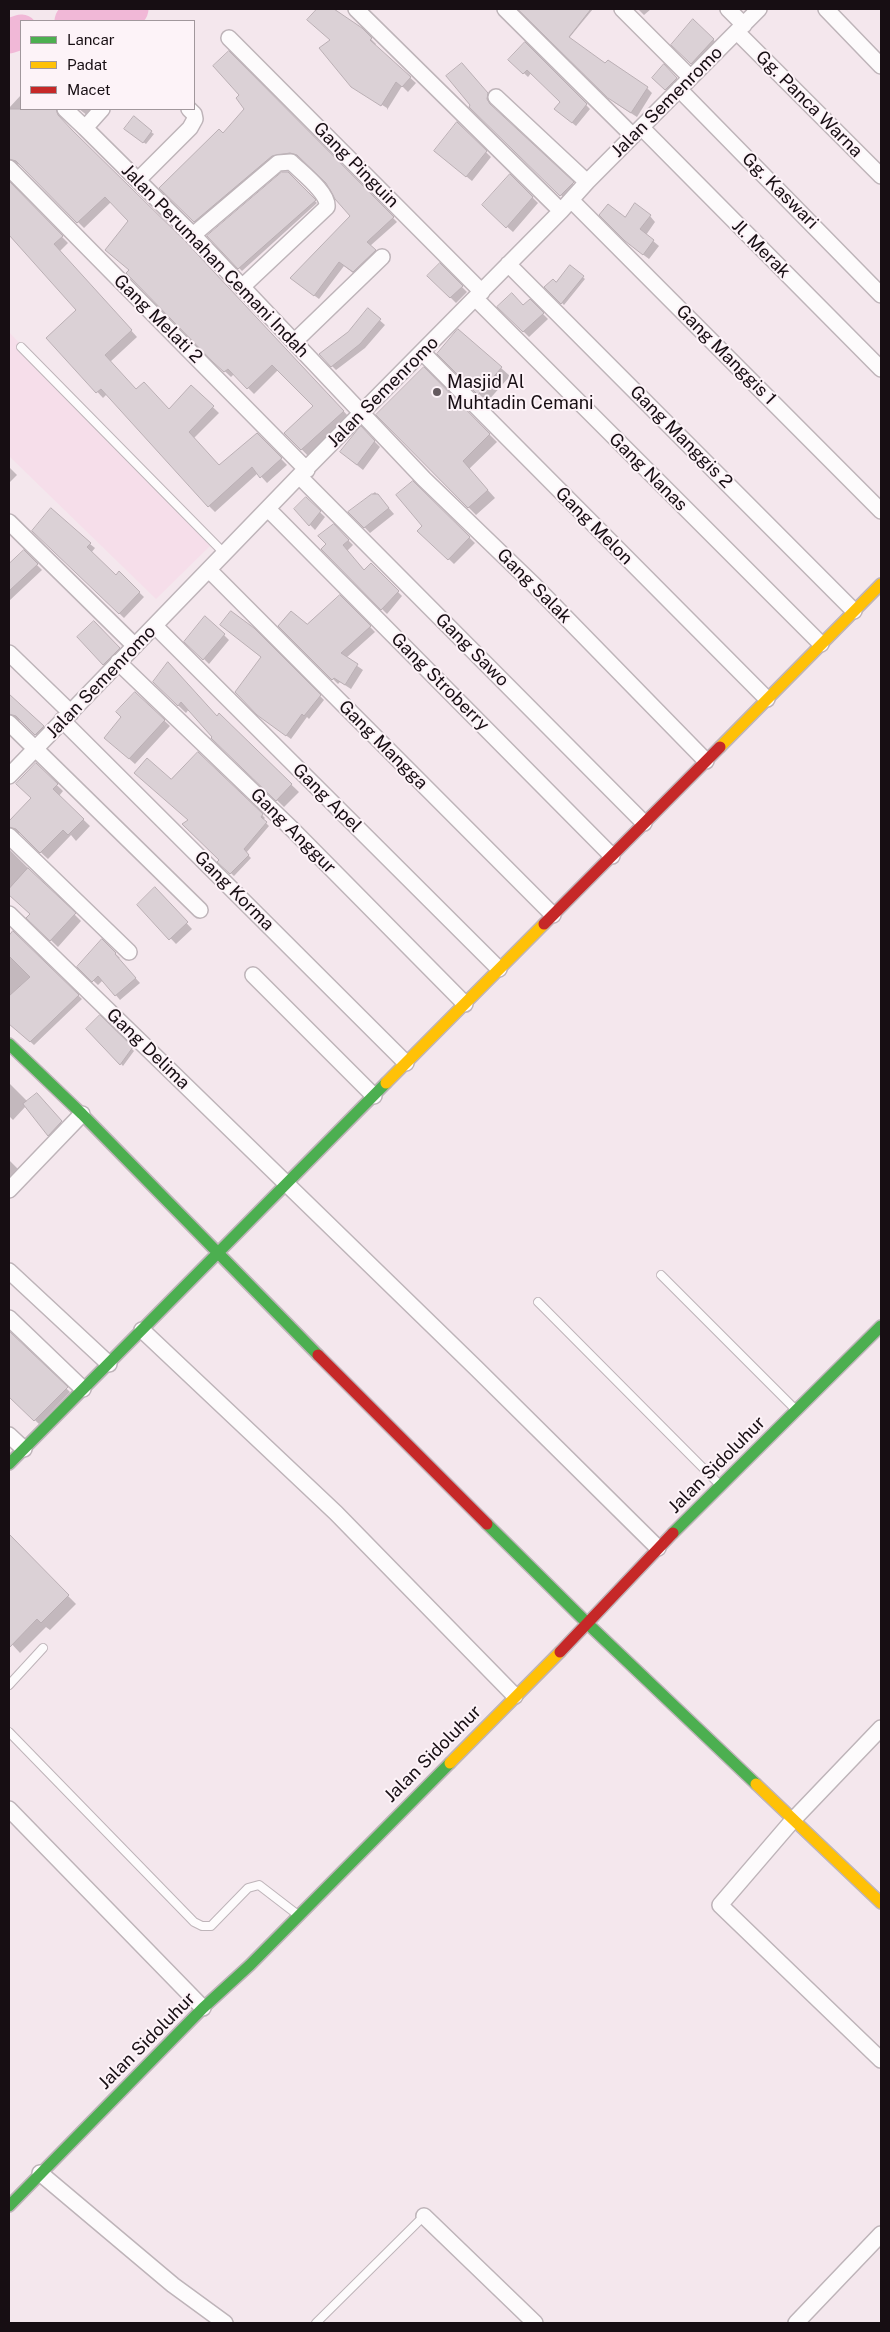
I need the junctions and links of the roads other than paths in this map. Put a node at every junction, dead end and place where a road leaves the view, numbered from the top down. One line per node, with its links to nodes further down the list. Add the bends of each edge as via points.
1 (356, 9): 22 (street, Gang Manggis 1)
2 (505, 9): 17 (street, Jl. Merak)
3 (622, 9): 10 (street)
4 (728, 9): 7 (street, Gg. Panca Warna)
5 (760, 9): 7 (street, Jalan Semenromo)
6 (826, 9): 9 (street)
7 (740, 28): 10 (street, Jalan Semenromo); 19 (street, Gg. Panca Warna)
8 (229, 38): 27 (street, Gang Pinguin)
9 (881, 66)
10 (690, 77): 11 (street, Jalan Semenromo)
11 (679, 89): 17 (street, Jalan Semenromo); 28 (street, Gg. Kaswari)
12 (496, 97): 21 (street)
13 (67, 110): 16 (street, Jalan Perumahan Cemani Indah)
14 (101, 110): 16 (street)
15 (192, 112): 20 (street, via 190,128)
16 (85, 128): 20 (street, Jalan Perumahan Cemani Indah)
17 (638, 132): 21 (street, Jalan Semenromo); 32 (street, Jl. Merak)
18 (9, 168): 34 (street, Gang Melati 2)
19 (881, 176)
20 (138, 180): 23 (street, Jalan Perumahan Cemani Indah)
21 (587, 182): 22 (street, Jalan Semenromo)
22 (566, 205): 25 (street, Jalan Semenromo); 36 (street, Gang Manggis 1)
23 (194, 235): 26 (street, Jalan Perumahan Cemani Indah); 26 (street, via 278,163 291,162 320,191 327,200 327,207)
24 (382, 257): 29 (street)
25 (508, 264): 27 (street, Jalan Semenromo); 41 (street, Gang Manggis 2)
26 (242, 286): 29 (street, Jalan Perumahan Cemani Indah)
27 (479, 295): 31 (street, Jalan Semenromo); 43 (street, Gang Nanas)
28 (881, 295)
29 (294, 342): 33 (street, Jalan Perumahan Cemani Indah)
30 (21, 347): 38 (lane)
31 (422, 352): 33 (street, Jalan Semenromo); 47 (street, Gang Melon)
32 (881, 369)
33 (362, 413): 34 (street, Jalan Semenromo); 51 (street, Gang Salak)
34 (303, 473): 35 (street, Jalan Semenromo); 53 (street, Gang Sawo)
35 (268, 509): 38 (street, Jalan Semenromo); 55 (street, Gang Stroberry)
36 (881, 511)
37 (9, 522): 44 (street)
38 (224, 553): 39 (street, Jalan Semenromo)
39 (209, 570): 42 (street, Jalan Semenromo); 57 (street, Gang Mangga)
40 (881, 584): 41 (street)
41 (854, 610): 43 (street)
42 (155, 626): 44 (street, Jalan Semenromo); 60 (street, Gang Apel)
43 (821, 644): 47 (street)
44 (135, 646): 46 (street, Jalan Semenromo)
45 (9, 653): 48 (street, Gang Korma)
46 (118, 662): 48 (street, Jalan Semenromo); 62 (street, Gang Anggur, via 293,830)
47 (767, 699): 51 (street)
48 (66, 716): 50 (street, Jalan Semenromo); 64 (street, Gang Korma)
49 (9, 723): 50 (street)
50 (36, 749): 52 (street, Jalan Semenromo); 56 (street)
51 (706, 760): 53 (street)
52 (9, 776)
53 (644, 823): 55 (street)
54 (9, 836): 59 (street)
55 (612, 856): 57 (street)
56 (200, 910)
57 (547, 910): 60 (street)
58 (9, 914): 67 (street, Gang Delima)
59 (129, 952)
60 (499, 969): 62 (street)
61 (253, 974): 65 (street)
62 (465, 1004): 64 (street)
63 (9, 1044): 66 (street)
64 (406, 1063): 65 (street)
65 (374, 1096): 67 (street)
66 (82, 1114): 68 (street); 69 (street)
67 (287, 1184): 69 (street); 83 (street, Gang Delima)
68 (9, 1190)
69 (217, 1254): 75 (street); 84 (street)
70 (9, 1272): 76 (street)
71 (661, 1275): 78 (lane)
72 (538, 1302): 82 (lane)
73 (9, 1318): 77 (street)
74 (881, 1326): 78 (street, Jalan Sidoluhur)
75 (142, 1330): 76 (street); 87 (street, via 336,1513)
76 (109, 1364): 77 (street)
77 (83, 1389): 80 (street)
78 (796, 1410): 82 (street, Jalan Sidoluhur)
79 (9, 1435): 80 (street)
80 (24, 1450): 81 (street)
81 (9, 1464)
82 (721, 1486): 83 (street, Jalan Sidoluhur)
83 (658, 1548): 84 (street, Jalan Sidoluhur)
84 (588, 1624): 87 (street, Jalan Sidoluhur); 91 (street)
85 (44, 1648): 86 (lane)
86 (9, 1685)
87 (515, 1696): 93 (street, Jalan Sidoluhur)
88 (881, 1728): 91 (street)
89 (9, 1732): 93 (lane, via 194,1922 211,1926 253,1885)
90 (9, 1809): 94 (street)
91 (793, 1820): 92 (street); 95 (street, via 720,1905)
92 (881, 1902)
93 (298, 1915): 94 (street, Jalan Sidoluhur)
94 (203, 2008): 96 (street, Jalan Sidoluhur)
95 (881, 2060)
96 (40, 2173): 97 (street, Jalan Sidoluhur); 100 (street, via 166,2279)
97 (9, 2206)
98 (424, 2216): 101 (lane); 102 (street)
99 (881, 2234): 103 (street)
100 (225, 2323)
101 (316, 2323)
102 (534, 2323)
103 (796, 2323)

